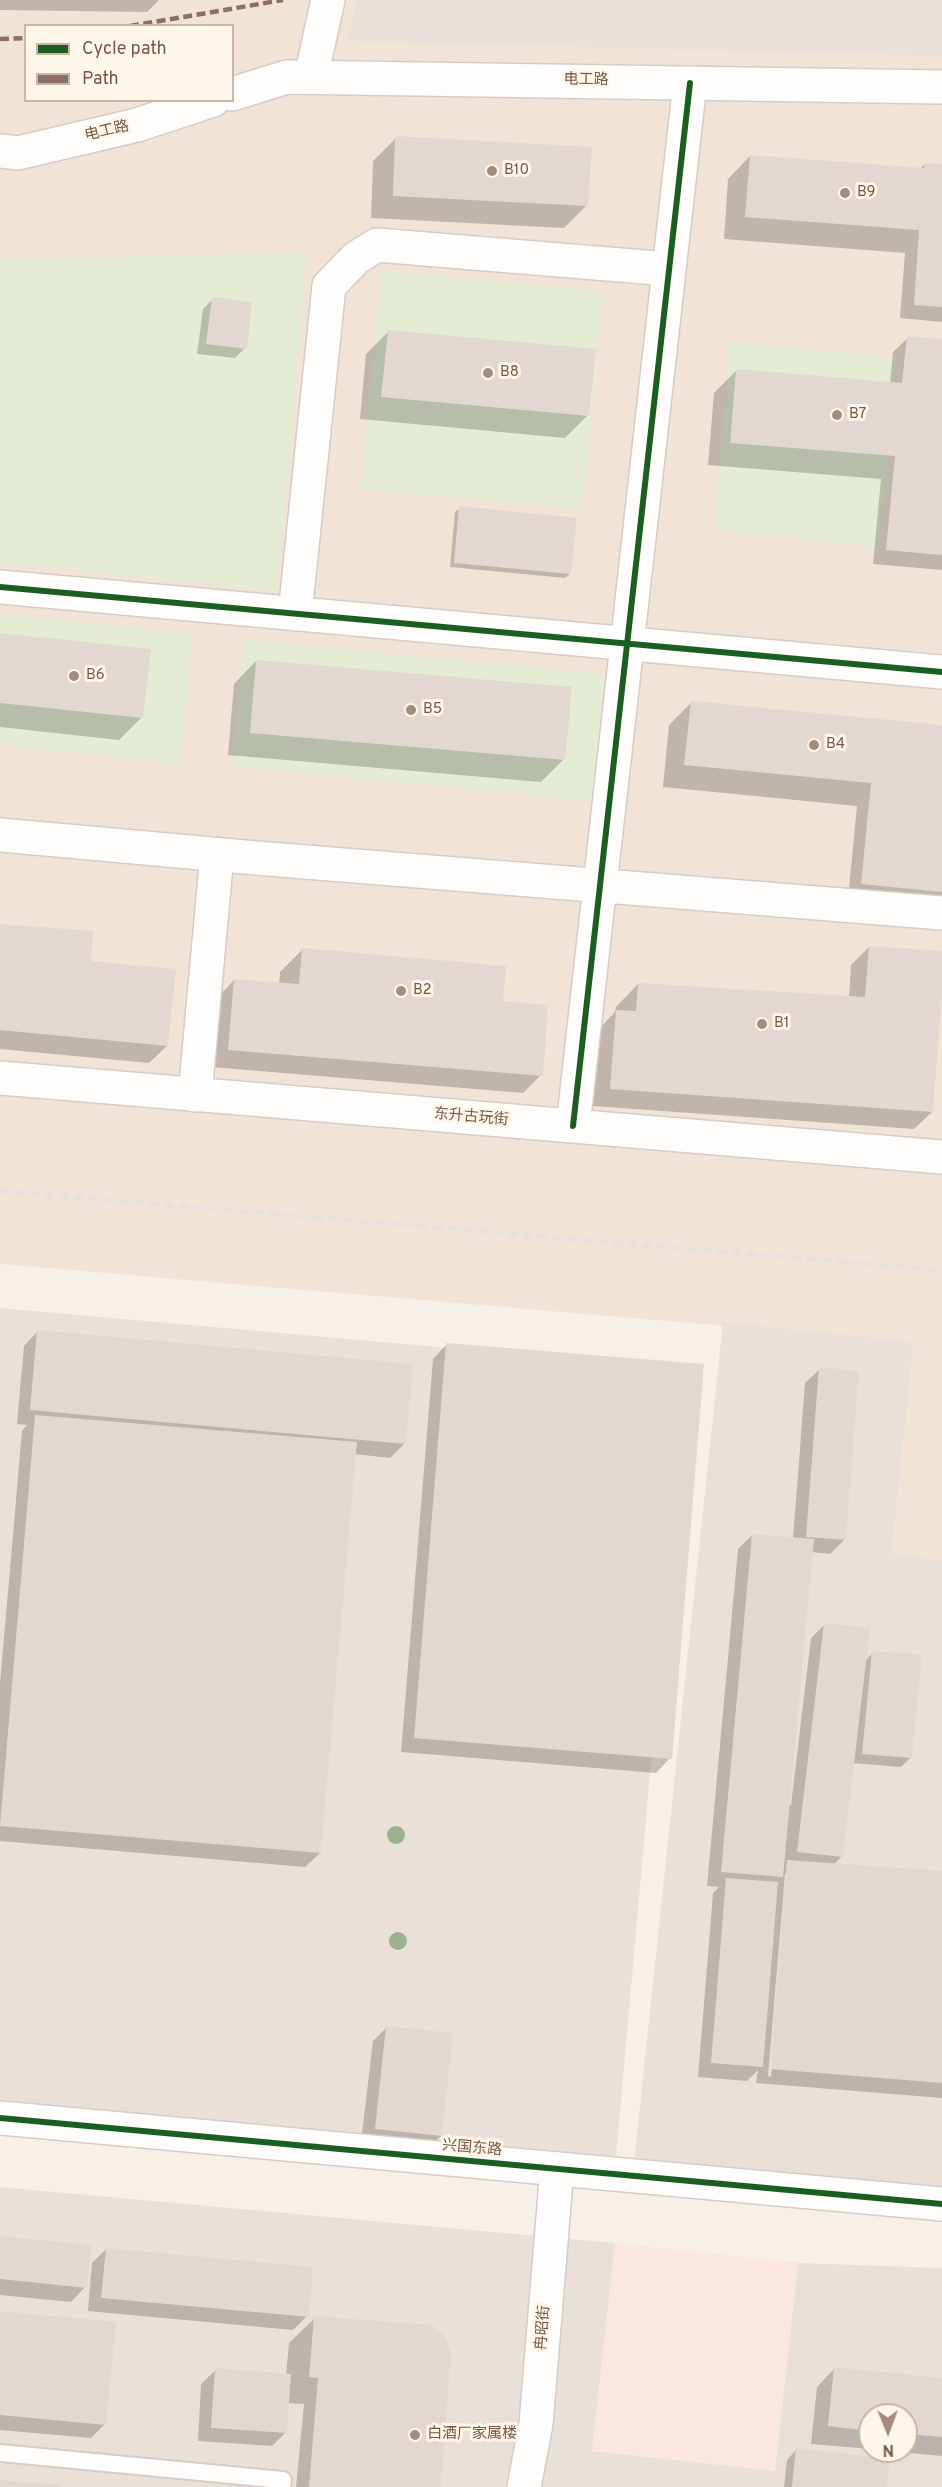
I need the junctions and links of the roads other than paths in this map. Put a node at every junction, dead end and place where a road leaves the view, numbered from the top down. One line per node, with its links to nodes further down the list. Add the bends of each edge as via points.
1 (328, 0): 2 (street)
2 (311, 77): 3 (street, 电工路); 5 (street, 电工路, via 287,77)
3 (690, 83): 4 (street, 电工路); 8 (street)
4 (942, 87)
5 (234, 93)
6 (207, 102): 7 (street, 电工路, via 137,125 18,153)
7 (0, 151)
8 (669, 269): 10 (street, via 377,244 357,258 329,286); 11 (street)
9 (0, 587): 10 (street)
10 (295, 614): 11 (street)
11 (626, 644): 12 (street); 15 (street)
12 (942, 672)
13 (0, 835): 14 (street)
14 (217, 855): 15 (street); 18 (street)
15 (599, 886): 16 (street); 19 (street)
16 (942, 913)
17 (0, 1078): 18 (street, 东升古玩街)
18 (195, 1095): 19 (street, 东升古玩街)
19 (573, 1126): 20 (street, 东升古玩街)
20 (942, 1157)
21 (0, 2118): 22 (street, 兴国东路)
22 (557, 2169): 23 (street, 兴国东路); 26 (street, 冉昭街, via 536,2424)
23 (942, 2204)
24 (0, 2453): 25 (lane, via 283,2480)
25 (282, 2487)
26 (524, 2487)

